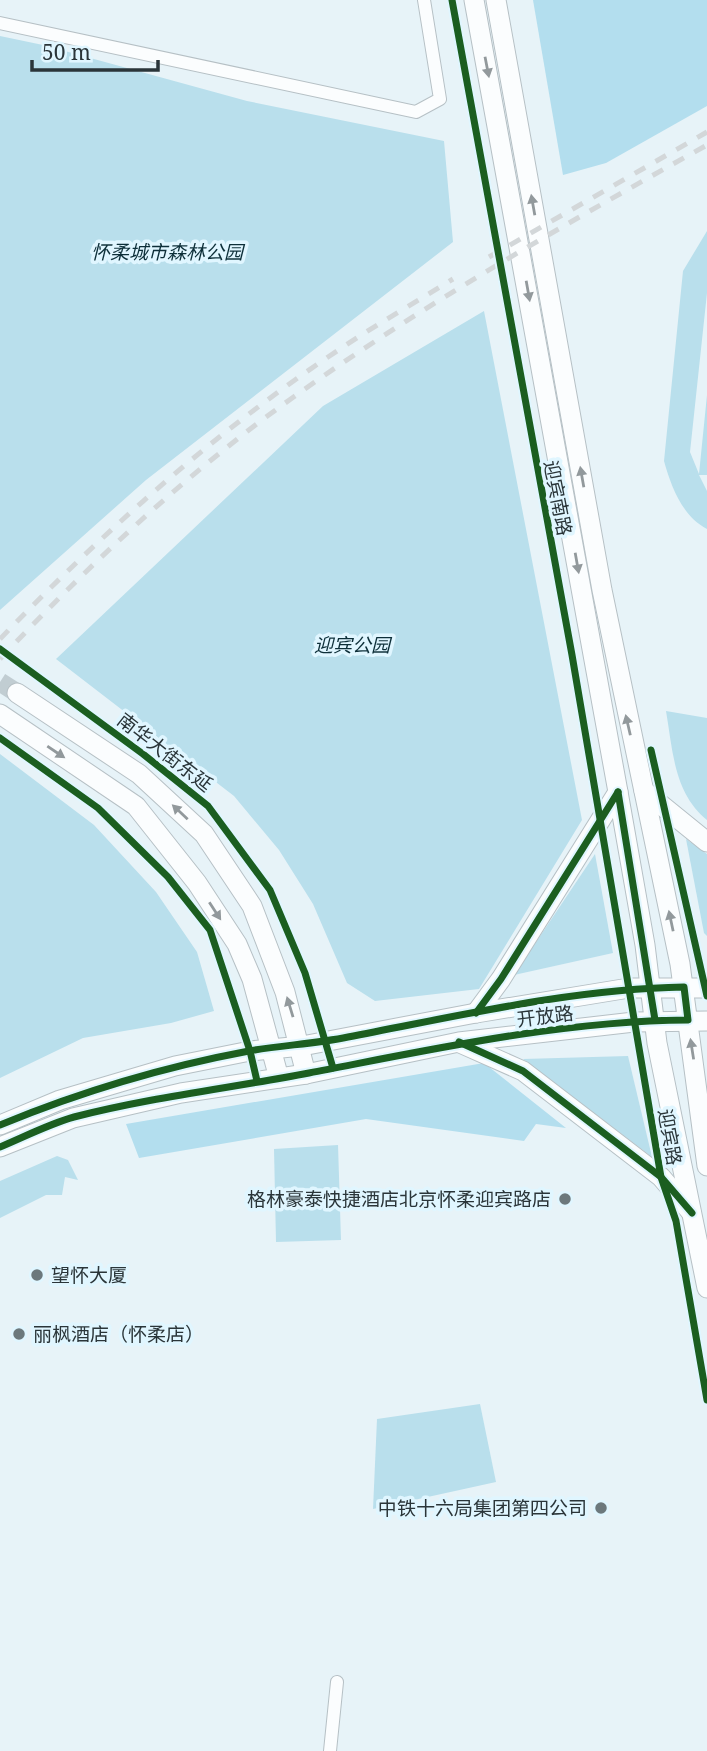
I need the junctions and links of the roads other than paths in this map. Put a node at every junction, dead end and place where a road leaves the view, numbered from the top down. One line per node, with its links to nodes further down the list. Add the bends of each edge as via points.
1 (424, 0): 4 (street, via 440,99 416,113)
2 (474, 0): 8 (main road, 迎宾南路, one-way to 8)
3 (496, 0): 7 (main road, 迎宾南路, one-way to 3, via 602,590)
4 (0, 23)
5 (17, 693): 17 (main road, 南华大街东延, one-way to 5, via 252,906 204,834 139,774)
6 (0, 714): 18 (main road, one-way to 18, via 136,806 197,883 237,944)
7 (643, 791): 9 (main road); 11 (main road, 迎宾南路, one-way to 7)
8 (618, 792): 10 (main road, 迎宾南路); 13 (main road)
9 (707, 842)
10 (651, 988): 11 (main road, 开放路); 13 (main road, 开放路); 14 (main road, 迎宾南路)
11 (684, 988): 12 (main road, 开放路); 15 (main road, 迎宾路)
12 (707, 988)
13 (476, 1013): 17 (main road, 开放路)
14 (655, 1020): 15 (main road, 开放路); 16 (main road, 开放路); 24 (main road, 迎宾路)
15 (697, 1021): 23 (main road, 迎宾路, one-way to 15)
16 (459, 1042): 19 (main road, 开放路); 24 (main road, via 523,1071 661,1177)
17 (302, 1046): 18 (main road, 开放路); 19 (main road, 南华大街东延)
18 (273, 1047): 20 (main road); 21 (main road, 开放路, via 175,1066 60,1100)
19 (306, 1074): 20 (main road, 开放路)
20 (279, 1078): 22 (main road, 开放路, via 181,1093 74,1118)
21 (0, 1125)
22 (0, 1147)
23 (707, 1166)
24 (692, 1213): 25 (main road, 迎宾路)
25 (707, 1288)
26 (337, 1682): 27 (street)
27 (330, 1751)

